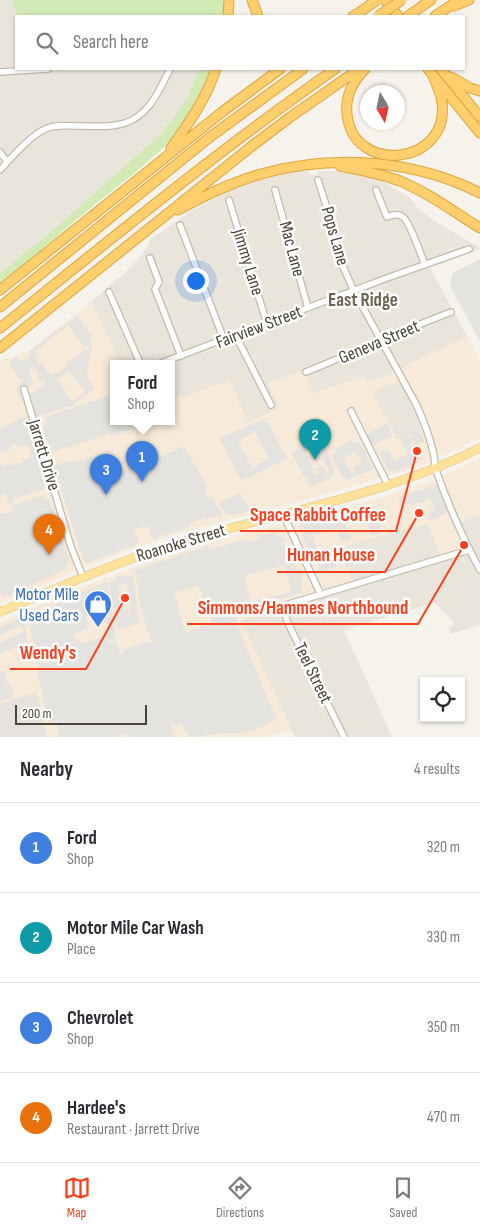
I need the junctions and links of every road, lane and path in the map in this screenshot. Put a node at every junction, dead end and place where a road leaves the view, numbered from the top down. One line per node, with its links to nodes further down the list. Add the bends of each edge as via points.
1 (229, 0): 12 (highway)
2 (252, 0): 13 (highway)
3 (371, 0): 15 (highway)
4 (377, 0): 11 (highway, bridge)
5 (385, 0): 16 (highway)
6 (402, 0): 14 (highway, bridge)
7 (431, 0): 17 (highway)
8 (459, 0): 10 (highway)
9 (469, 0): 10 (highway)
10 (446, 8): 18 (highway)
11 (357, 14)
12 (228, 15)
13 (258, 15)
14 (380, 15)
15 (383, 15)
16 (397, 15)
17 (410, 15)
18 (436, 15)
19 (32, 70): 30 (street)
20 (169, 70): 36 (street, via 153,101 136,118 113,126 47,128)
21 (216, 70): 35 (highway, via 204,100)
22 (279, 70): 35 (highway)
23 (302, 70): 53 (highway, via 210,137)
24 (333, 70): 57 (highway, via 227,148)
25 (358, 70): 44 (highway, via 260,140)
26 (364, 70): 29 (highway, via 348,96 350,126 364,146 391,156 417,151 428,144 438,129 442,104)
27 (442, 70): 31 (highway, via 462,84)
28 (442, 70): 32 (highway)
29 (430, 71): 33 (highway)
30 (0, 72)
31 (480, 91)
32 (480, 117)
33 (479, 132)
34 (0, 152): 36 (street)
35 (162, 160): 50 (highway)
36 (7, 162): 38 (street)
37 (320, 163): 42 (highway, via 359,162 402,167); 44 (highway, via 250,177 220,188); 46 (highway, via 399,181)
38 (0, 170)
39 (318, 180): 51 (street, Pops Lane, via 340,260)
40 (275, 190): 54 (street, Mac Lane)
41 (376, 190): 49 (street, via 387,217 396,215 406,220)
42 (480, 193)
43 (229, 200): 56 (street, Jimmy Lane)
44 (160, 220): 61 (highway)
45 (180, 225): 59 (street)
46 (480, 228)
47 (469, 249): 49 (street, Fairview Street)
48 (150, 258): 62 (street, via 159,282 155,290)
49 (425, 265): 51 (street, Fairview Street)
50 (0, 290)
51 (354, 291): 54 (street, Fairview Street); 60 (street, Pops Lane)
52 (108, 292): 63 (street)
53 (0, 307)
54 (308, 308): 56 (street, Fairview Street)
55 (451, 312): 60 (street, Geneva Street)
56 (267, 324): 58 (street, Fairview Street)
57 (0, 328)
58 (236, 336): 59 (street, Fairview Street); 67 (street)
59 (224, 340): 62 (street, Fairview Street)
60 (382, 341): 65 (street, Geneva Street); 70 (street, Pops Lane, via 424,420)
61 (0, 348)
62 (181, 356): 64 (street, Fairview Street)
63 (139, 360)
64 (170, 360)
65 (306, 372)
66 (24, 389): 75 (street, Jarrett Drive)
67 (271, 405)
68 (351, 411): 71 (street)
69 (480, 448): 70 (main road, Roanoke Street)
70 (435, 468): 71 (main road, Roanoke Street); 73 (street, Pops Lane)
71 (388, 485): 72 (main road, Roanoke Street)
72 (284, 514): 75 (main road, Roanoke Street, via 180,542); 76 (street)
73 (470, 550): 74 (street, Pops Lane); 76 (street)
74 (480, 570)
75 (82, 577): 77 (main road, Roanoke Street)
76 (321, 595): 78 (street, Teel Street, via 289,604 285,614)
77 (0, 612)
78 (344, 737)

